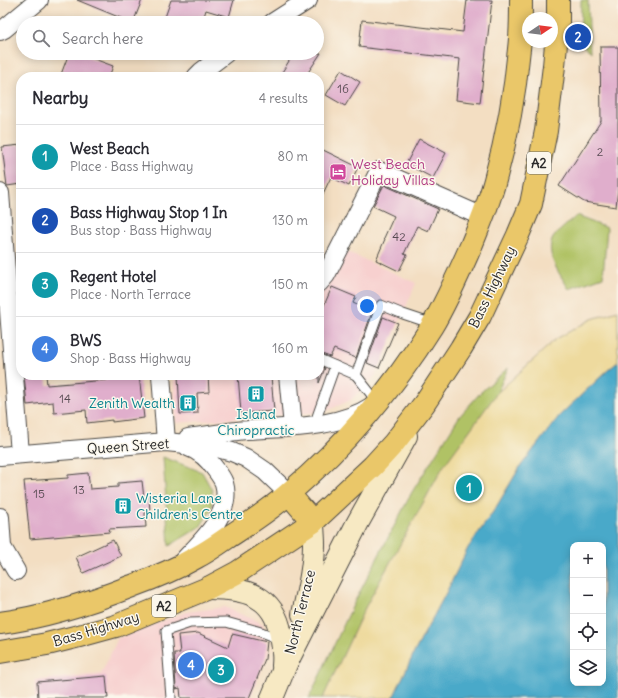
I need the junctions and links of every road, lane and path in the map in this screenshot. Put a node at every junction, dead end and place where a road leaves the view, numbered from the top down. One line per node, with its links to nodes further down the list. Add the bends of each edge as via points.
1 (39, 0): 5 (street)
2 (308, 0): 6 (street)
3 (521, 0): 12 (highway, Bass Highway / A2, via 513,97 504,146)
4 (558, 0): 21 (highway, Bass Highway / A2, via 558,22 546,131 531,204 480,316)
5 (20, 16)
6 (283, 16)
7 (16, 19): 8 (street)
8 (0, 31)
9 (217, 60): 10 (street)
10 (201, 72)
11 (0, 193): 27 (street)
12 (483, 218): 13 (street, via 379,171); 14 (highway, Bass Highway / A2, via 458,277)
13 (324, 277)
14 (433, 324): 17 (lane, via 380,305); 20 (highway, Bass Highway / A2)
15 (324, 361): 16 (lane)
16 (335, 366): 17 (lane); 22 (lane)
17 (356, 375): 20 (lane)
18 (161, 380): 25 (street)
19 (288, 380): 23 (street)
20 (378, 403): 22 (street, via 364,412); 29 (highway, Bass Highway / A2, via 333,453)
21 (424, 404): 31 (highway, Bass Highway / A2, via 373,466); 37 (street)
22 (314, 424): 23 (street)
23 (293, 427): 24 (street)
24 (236, 431): 25 (street); 26 (street)
25 (166, 442): 26 (street, Queen Street); 27 (street, Queen Street); 32 (street, via 190,448 204,456 220,475 225,492 219,519)
26 (232, 452): 29 (street, Queen Street, via 265,471)
27 (20, 454): 28 (street, Queen Street)
28 (0, 456)
29 (289, 494): 31 (highway); 32 (highway, Bass Highway / A2, via 259,517)
30 (0, 517): 33 (street, via 2,547)
31 (313, 522): 34 (highway, Bass Highway / A2, via 238,572); 37 (street, North Terrace, via 314,544 309,586 299,630)
32 (178, 568): 35 (highway, Bass Highway / A2, via 101,598 52,613)
33 (16, 572)
34 (208, 588): 36 (highway, Bass Highway / A2, via 116,626 47,644); 37 (street, via 245,592 266,602 279,624)
35 (0, 624)
36 (0, 652)
37 (284, 659): 38 (lane, via 261,632 226,622 190,624 166,632); 39 (street, North Terrace)
38 (171, 698)
39 (272, 698)

